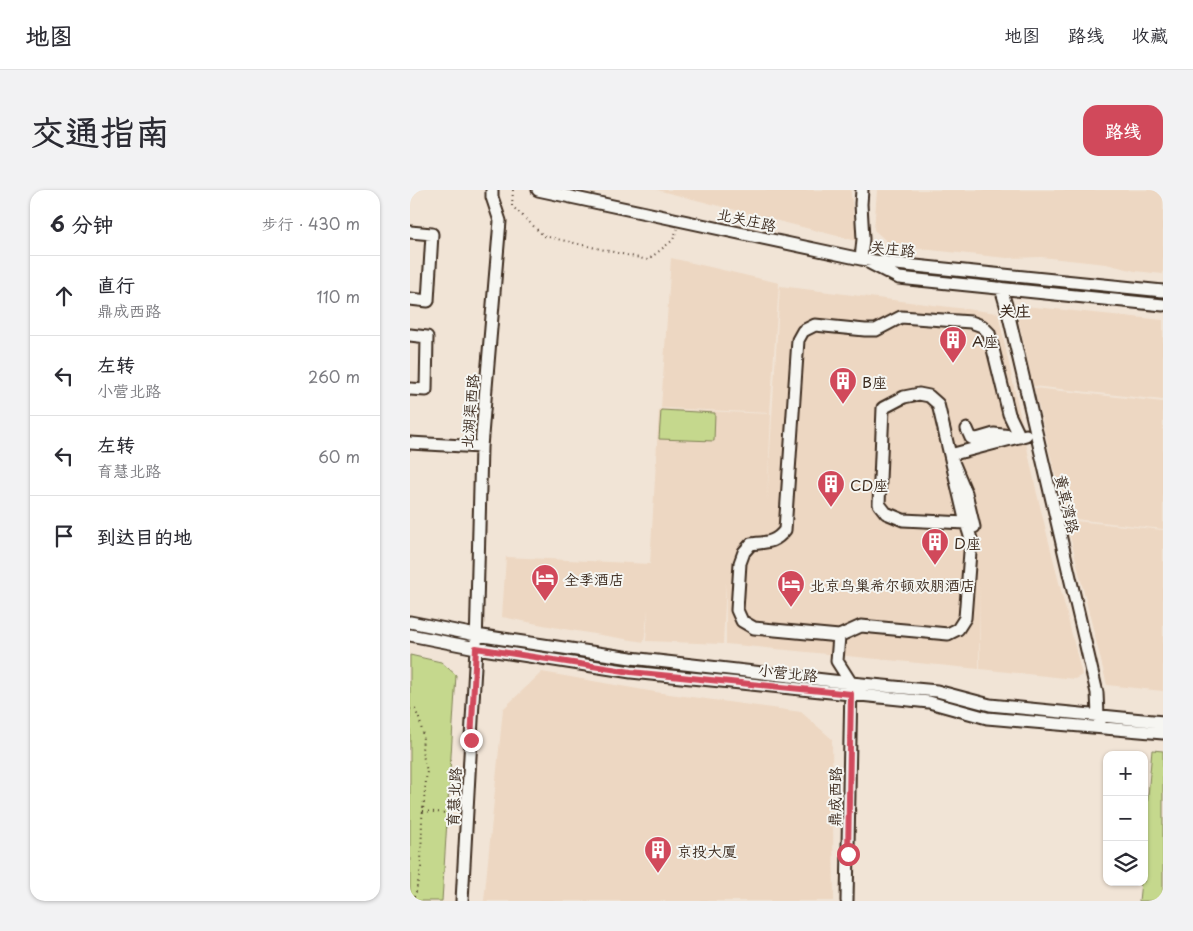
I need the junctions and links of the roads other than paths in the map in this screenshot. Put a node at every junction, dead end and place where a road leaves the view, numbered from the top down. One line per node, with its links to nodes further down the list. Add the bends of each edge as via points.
1 (492, 190): 16 (street, 北湖渠西路, via 500,221)
2 (538, 190): 5 (street, 北关庄路)
3 (862, 190): 5 (street)
4 (410, 232): 8 (street, via 432,234 428,301)
5 (861, 259): 6 (street, 关庄路, via 899,278); 7 (street, 关庄路)
6 (1001, 288): 9 (street, 关庄路); 13 (street, 黄草湾路)
7 (1163, 291)
8 (410, 300)
9 (1163, 305)
10 (410, 335): 11 (street, via 427,337 426,390)
11 (410, 389)
12 (967, 429): 14 (street, via 972,438 977,439 994,434)
13 (1036, 433): 14 (street); 25 (street, 黄草湾路, via 1097,693)
14 (1020, 437): 17 (street); 22 (street, via 1009,414 989,333 982,326 972,322 901,317 876,330 815,325 803,331 798,340 785,530 779,538 751,544 744,552 740,563 737,610 742,621 754,628)
15 (410, 444): 16 (street)
16 (480, 447): 21 (street, 北湖渠西路)
17 (950, 455): 18 (street, via 966,493); 18 (street, via 938,404 929,396 904,397 883,408 879,504 886,513 903,520)
18 (970, 525): 22 (street, via 965,618 958,629 948,634 861,626)
19 (410, 622): 21 (street, 小营北路)
20 (410, 635): 23 (street, 小营北路)
21 (476, 635): 23 (street, 育慧北路); 24 (street, 小营北路)
22 (840, 636): 24 (street, via 838,661)
23 (476, 648): 24 (street, 小营北路, via 631,672); 28 (street, 育慧北路)
24 (851, 689): 25 (street, 小营北路, via 937,691 990,705); 29 (street, 鼎成西路)
25 (1099, 721): 26 (street, 小营北路); 27 (street, 小营北路)
26 (1163, 722)
27 (1163, 733)
28 (462, 901)
29 (847, 901)

